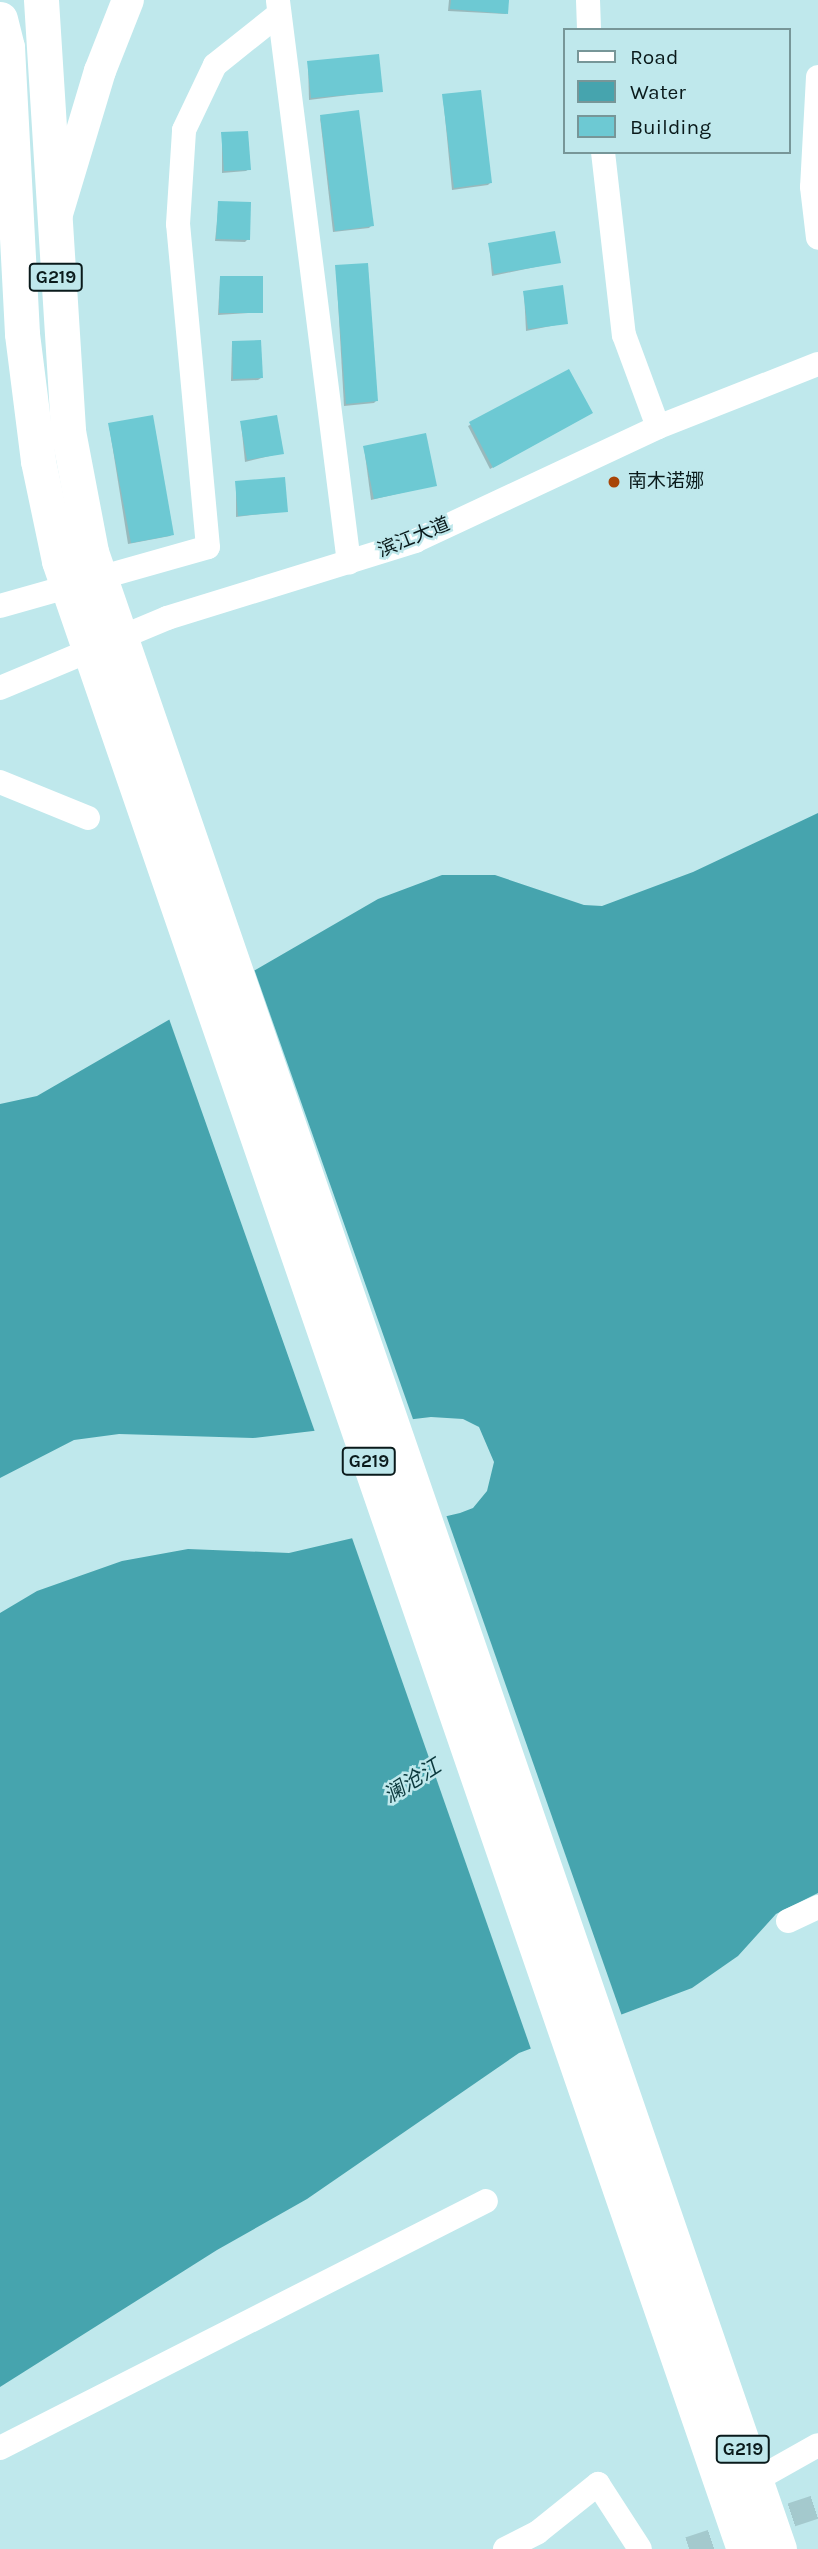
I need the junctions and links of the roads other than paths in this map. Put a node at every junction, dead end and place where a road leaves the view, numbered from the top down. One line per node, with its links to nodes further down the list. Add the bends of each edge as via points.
1 (41, 0): 9 (highway, G219, via 47,40)
2 (128, 0): 9 (main road, via 100,71)
3 (588, 0): 6 (street)
4 (278, 7): 14 (street); 15 (street, via 215,65 184,130 178,224 208,547)
5 (0, 18): 13 (highway, G219, via 7,60 22,334 38,461)
6 (589, 28)
7 (818, 77): 10 (street, via 812,187)
8 (603, 154): 12 (street, via 624,335)
9 (53, 229): 13 (highway, G219)
10 (818, 238)
11 (818, 364): 12 (street, 滨江大道)
12 (658, 427): 14 (street, 滨江大道, via 415,541)
13 (75, 556): 22 (highway, G219)
14 (349, 563): 16 (street, 滨江大道, via 167,618)
15 (0, 606)
16 (0, 688)
17 (0, 782): 18 (street)
18 (88, 818)
19 (818, 1907): 20 (street)
20 (788, 1921)
21 (486, 2201): 24 (street)
22 (694, 2354): 25 (highway, G219); 28 (highway, G219)
23 (818, 2445): 25 (street)
24 (0, 2448)
25 (754, 2481): 29 (highway, G219)
26 (505, 2549): 27 (street, via 538,2532 598,2484)
27 (640, 2549)
28 (744, 2549)
29 (779, 2549)

